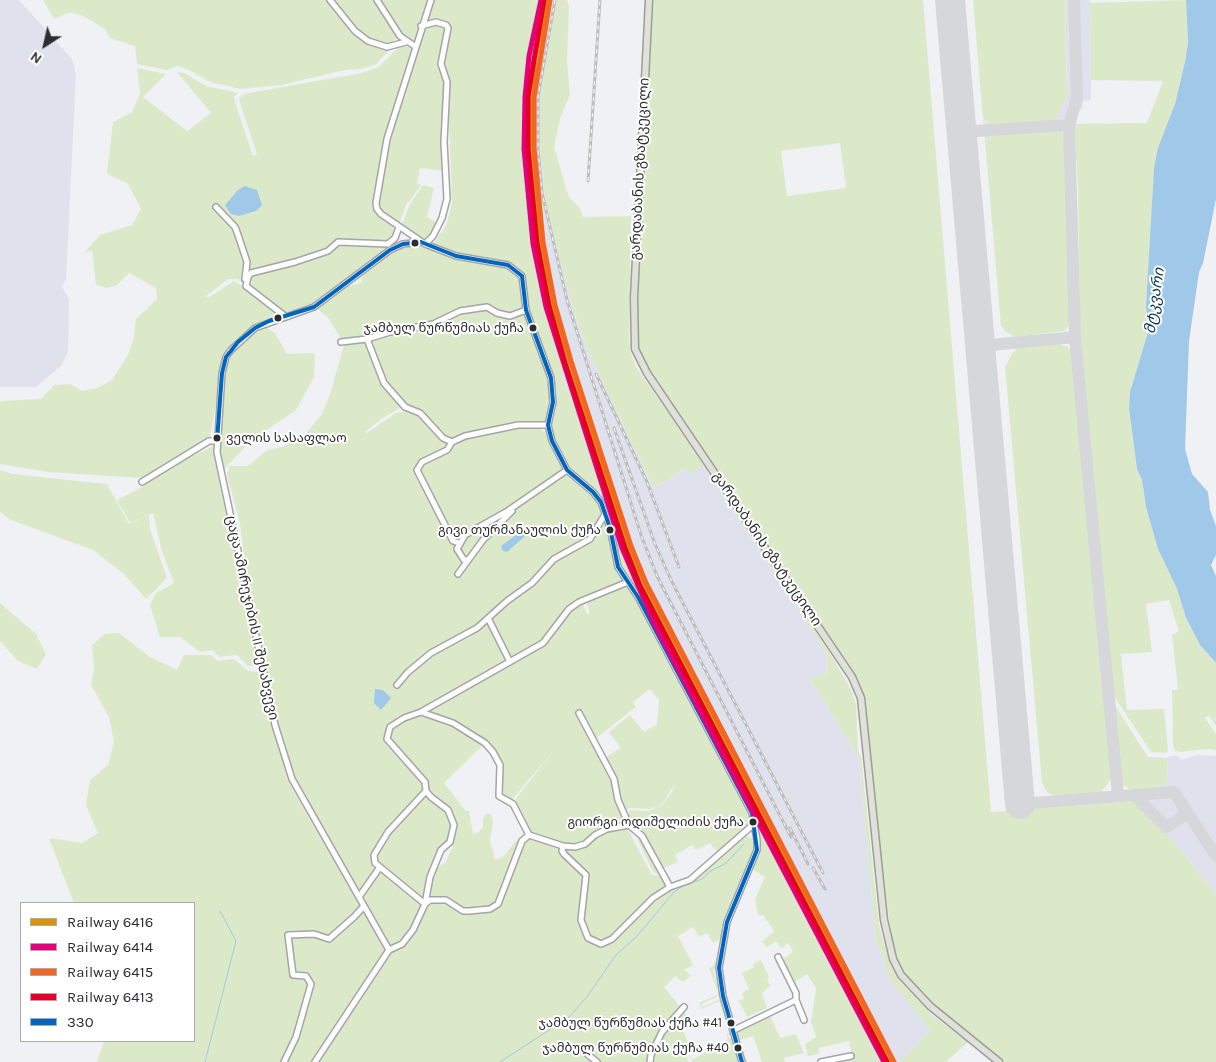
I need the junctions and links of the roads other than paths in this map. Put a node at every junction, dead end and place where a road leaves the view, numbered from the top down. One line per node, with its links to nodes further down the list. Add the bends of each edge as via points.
1 (330, 0): 6 (street, via 351,27 368,41 387,47)
2 (377, 0): 6 (street)
3 (430, 0): 5 (street)
4 (649, 0): 58 (main road, გარდაბანის გზატკეცილი, via 634,298 635,349 653,381 831,643 861,698 884,920 900,975 930,1006)
5 (421, 26): 7 (street); 10 (street, via 436,22 448,28 441,64 447,82 444,142 447,199 433,236)
6 (406, 42): 7 (street)
7 (416, 47): 9 (street, via 387,139 376,203 381,214)
8 (216, 207): 11 (street, via 238,234 247,262)
9 (399, 227): 10 (street); 11 (street, via 396,238 388,244 338,242 328,251 251,273)
10 (423, 243): 12 (street, via 456,256 508,265 522,276); 13 (street, ცაცა ამირეჯიბის II შესახვევი, via 403,244 390,250 314,307)
11 (246, 286): 13 (street)
12 (526, 310): 14 (street, via 510,316 487,307 460,311 433,324); 16 (street, via 551,378 553,402)
13 (286, 317): 17 (street, ცაცა ამირეჯიბის II შესახვევი, via 254,328 226,356)
14 (367, 339): 15 (street); 18 (street, via 384,383 405,407 420,413)
15 (341, 342)
16 (548, 425): 18 (street, via 518,425 465,436); 19 (street, via 552,441)
17 (217, 441): 20 (street, via 210,441); 41 (street, ცაცა ამირეჯიბის II შესახვევი, via 221,475 283,752 292,779)
18 (452, 442): 23 (street, via 447,450 422,462 418,470 453,541)
19 (567, 470): 21 (street); 22 (street, via 593,492 601,502)
20 (142, 482)
21 (515, 506): 23 (street, via 465,535); 24 (street)
22 (604, 516): 26 (street, via 610,528 618,566); 27 (street, via 590,539 554,559 532,583)
23 (459, 543): 24 (street, via 459,554)
24 (467, 560): 25 (street)
25 (458, 574)
26 (628, 582): 28 (street, via 568,609 543,643); 34 (street, via 738,785)
27 (488, 618): 28 (street); 29 (street, via 461,639 431,653)
28 (510, 662): 30 (street)
29 (397, 685)
30 (422, 712): 32 (street, via 390,727 387,739 424,782); 35 (street, via 453,723 485,743 493,752 500,766 499,796 513,804)
31 (579, 713): 33 (street, via 614,779 618,800)
32 (426, 791): 39 (street, via 388,832 374,856); 42 (street, via 448,810 454,826 450,842 441,850 430,877)
33 (629, 824): 38 (street, via 607,829 585,844); 40 (street, via 642,836)
34 (754, 824): 36 (street); 37 (street)
35 (530, 835): 38 (street); 42 (street, via 522,841 498,904 490,909 463,911 441,899)
36 (740, 837): 37 (street, via 750,834); 40 (street, via 690,880)
37 (757, 840): 49 (street, via 757,850 727,922 719,968 723,996)
38 (563, 846): 40 (street, via 564,854 586,875 581,920 588,938 601,944 612,939 653,898)
39 (380, 867): 41 (street); 42 (street)
40 (670, 887)
41 (359, 897): 43 (street, ცაცა ამირეჯიბის II შესახვევი)
42 (425, 904): 44 (street, via 413,930 402,944)
43 (364, 906): 44 (street, ცაცა ამირეჯიბის II შესახვევი); 52 (street, via 329,939 314,934 288,935 293,975 306,976 311,984 296,1037)
44 (389, 950): 53 (street)
45 (778, 957): 46 (street, via 796,992)
46 (796, 1000): 48 (street); 49 (street)
47 (684, 1007): 55 (street, via 662,1032)
48 (804, 1020)
49 (734, 1030): 56 (street)
50 (581, 1049): 54 (street)
51 (851, 1056): 57 (street)
52 (284, 1062)
53 (315, 1062)
54 (597, 1062)
55 (650, 1062)
56 (742, 1062)
57 (821, 1062)
58 (999, 1062)

